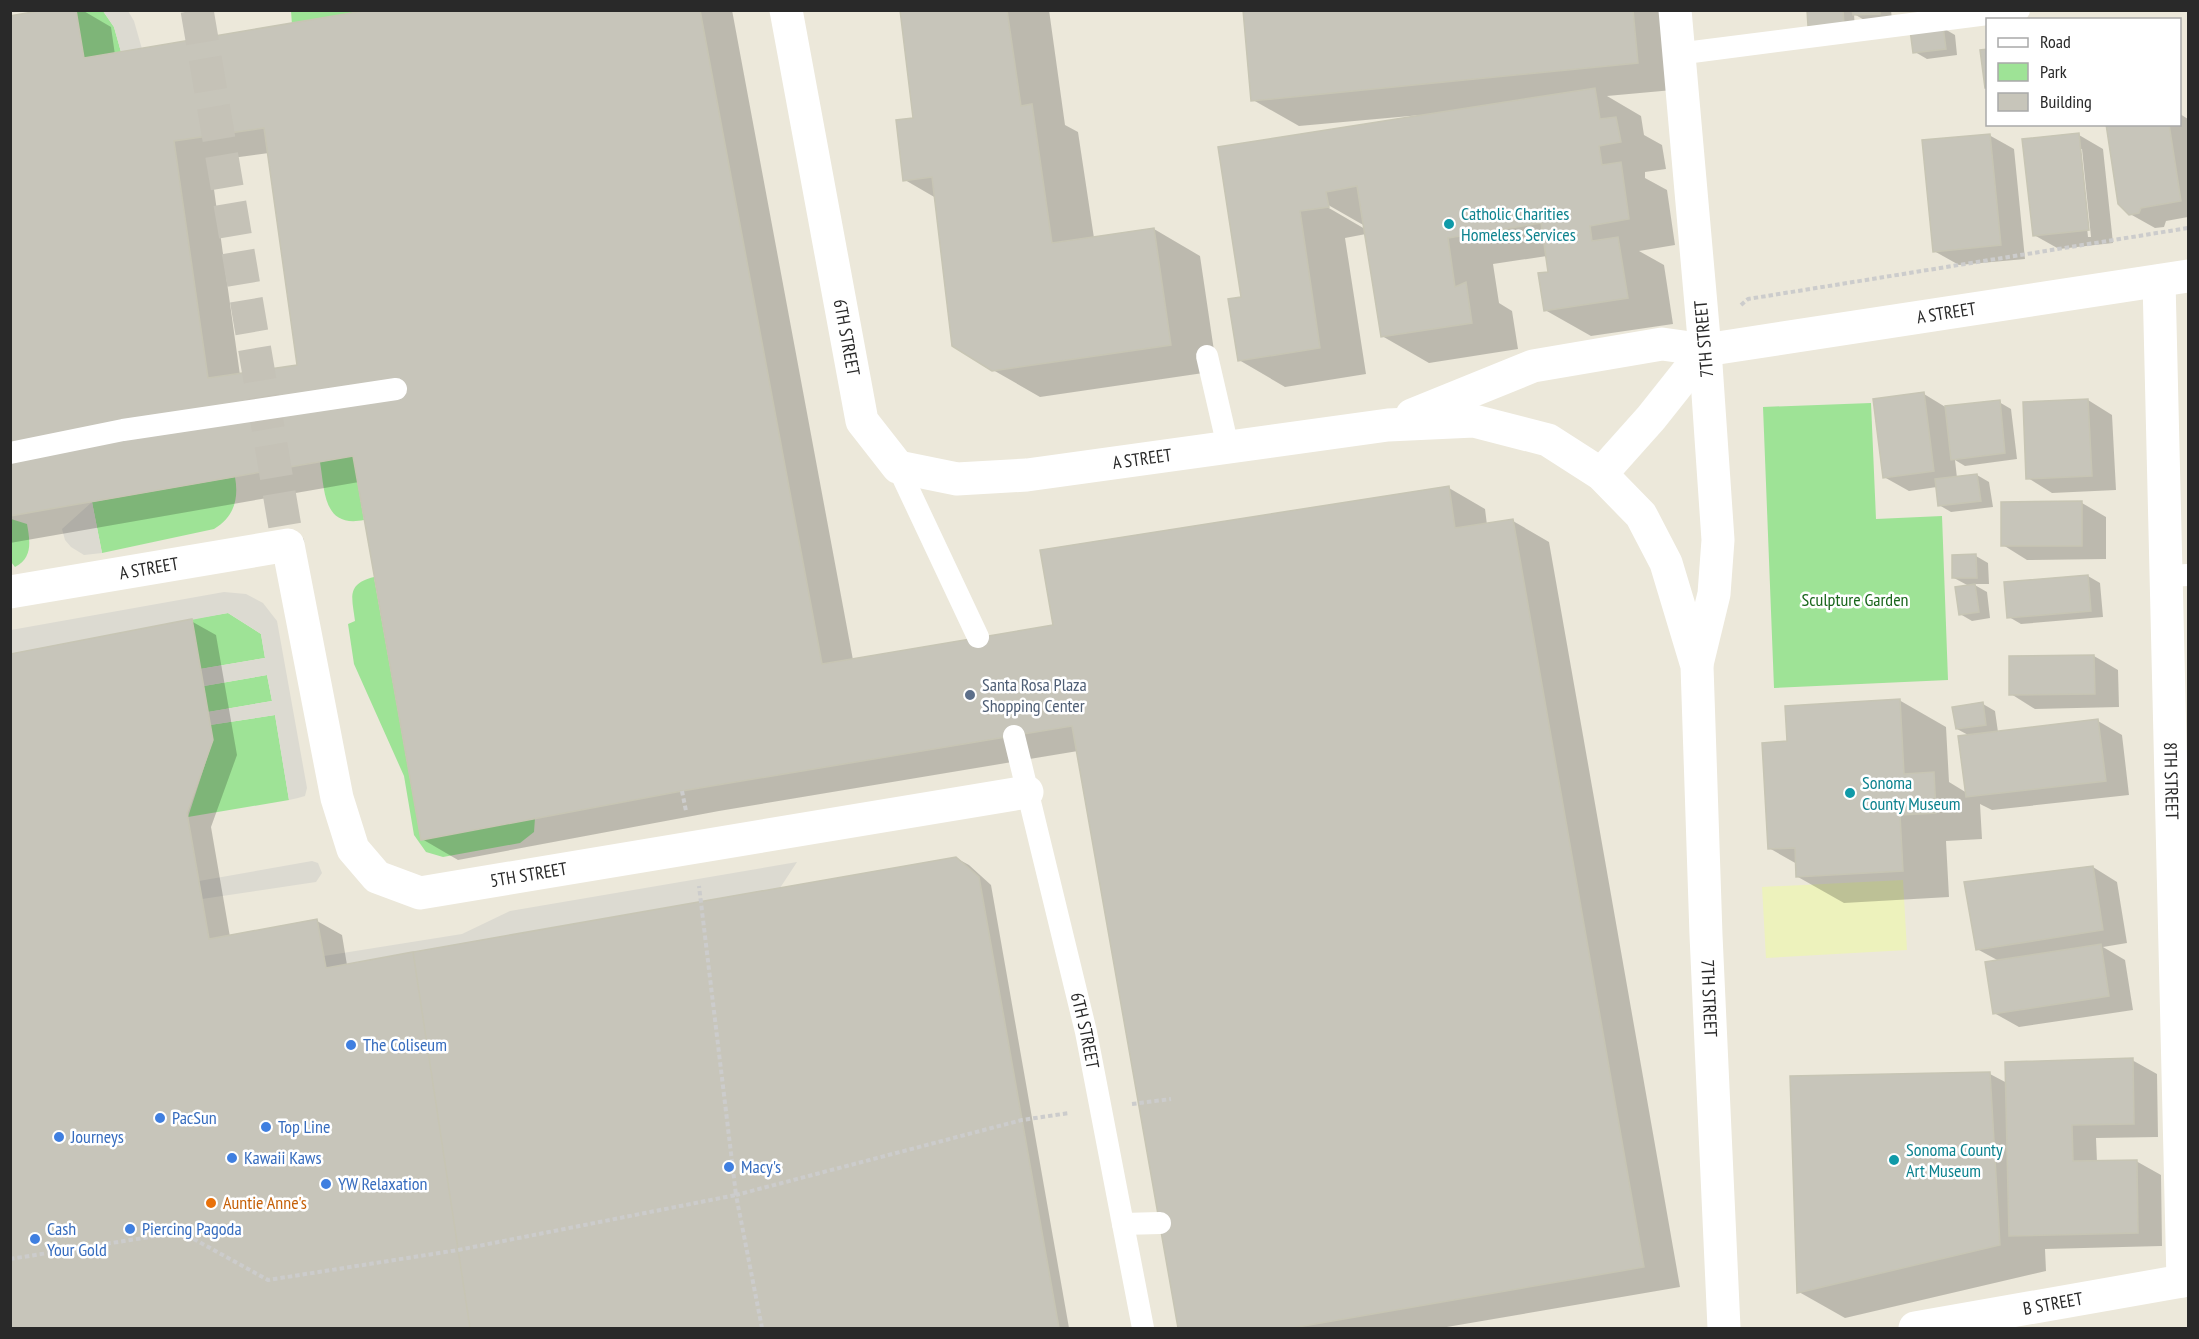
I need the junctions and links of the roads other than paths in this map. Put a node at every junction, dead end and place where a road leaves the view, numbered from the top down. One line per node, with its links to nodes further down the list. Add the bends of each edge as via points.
1 (786, 10): 12 (street, 6TH STREET, via 862,421)
2 (1675, 10): 4 (street, 7TH STREET)
3 (2019, 10): 4 (lane)
4 (1677, 54): 6 (street, 7TH STREET)
5 (2174, 278): 6 (street, A STREET); 15 (street, 8TH STREET)
6 (1705, 351): 9 (street, A STREET, via 1662,344 1533,366); 13 (street); 18 (street, 7TH STREET, via 1718,540 1714,594)
7 (1207, 356): 10 (lane)
8 (396, 389): 11 (lane, via 123,430)
9 (1388, 425): 10 (street, A STREET); 13 (street, A STREET, via 1474,421 1548,440)
10 (1228, 447): 12 (street, A STREET, via 1008,476 957,479)
11 (10, 453)
12 (898, 468): 17 (lane, 6TH STREET)
13 (1601, 474): 18 (street, 7TH STREET, via 1641,515 1666,563)
14 (288, 545): 16 (street, A STREET); 20 (street, 5TH STREET, via 337,798 353,849 377,877 420,893)
15 (2177, 576): 21 (street, 8TH STREET)
16 (10, 592)
17 (978, 637)
18 (1697, 666): 26 (street, 7TH STREET)
19 (1014, 736): 20 (lane, 6TH STREET)
20 (1026, 792): 23 (lane, 6TH STREET, via 1086,1032)
21 (2181, 878): 24 (street, 8TH STREET)
22 (1160, 1222): 23 (lane)
23 (1123, 1224): 25 (lane, 6TH STREET)
24 (2186, 1280): 27 (street, B STREET)
25 (1143, 1329)
26 (1724, 1329)
27 (1915, 1329)

